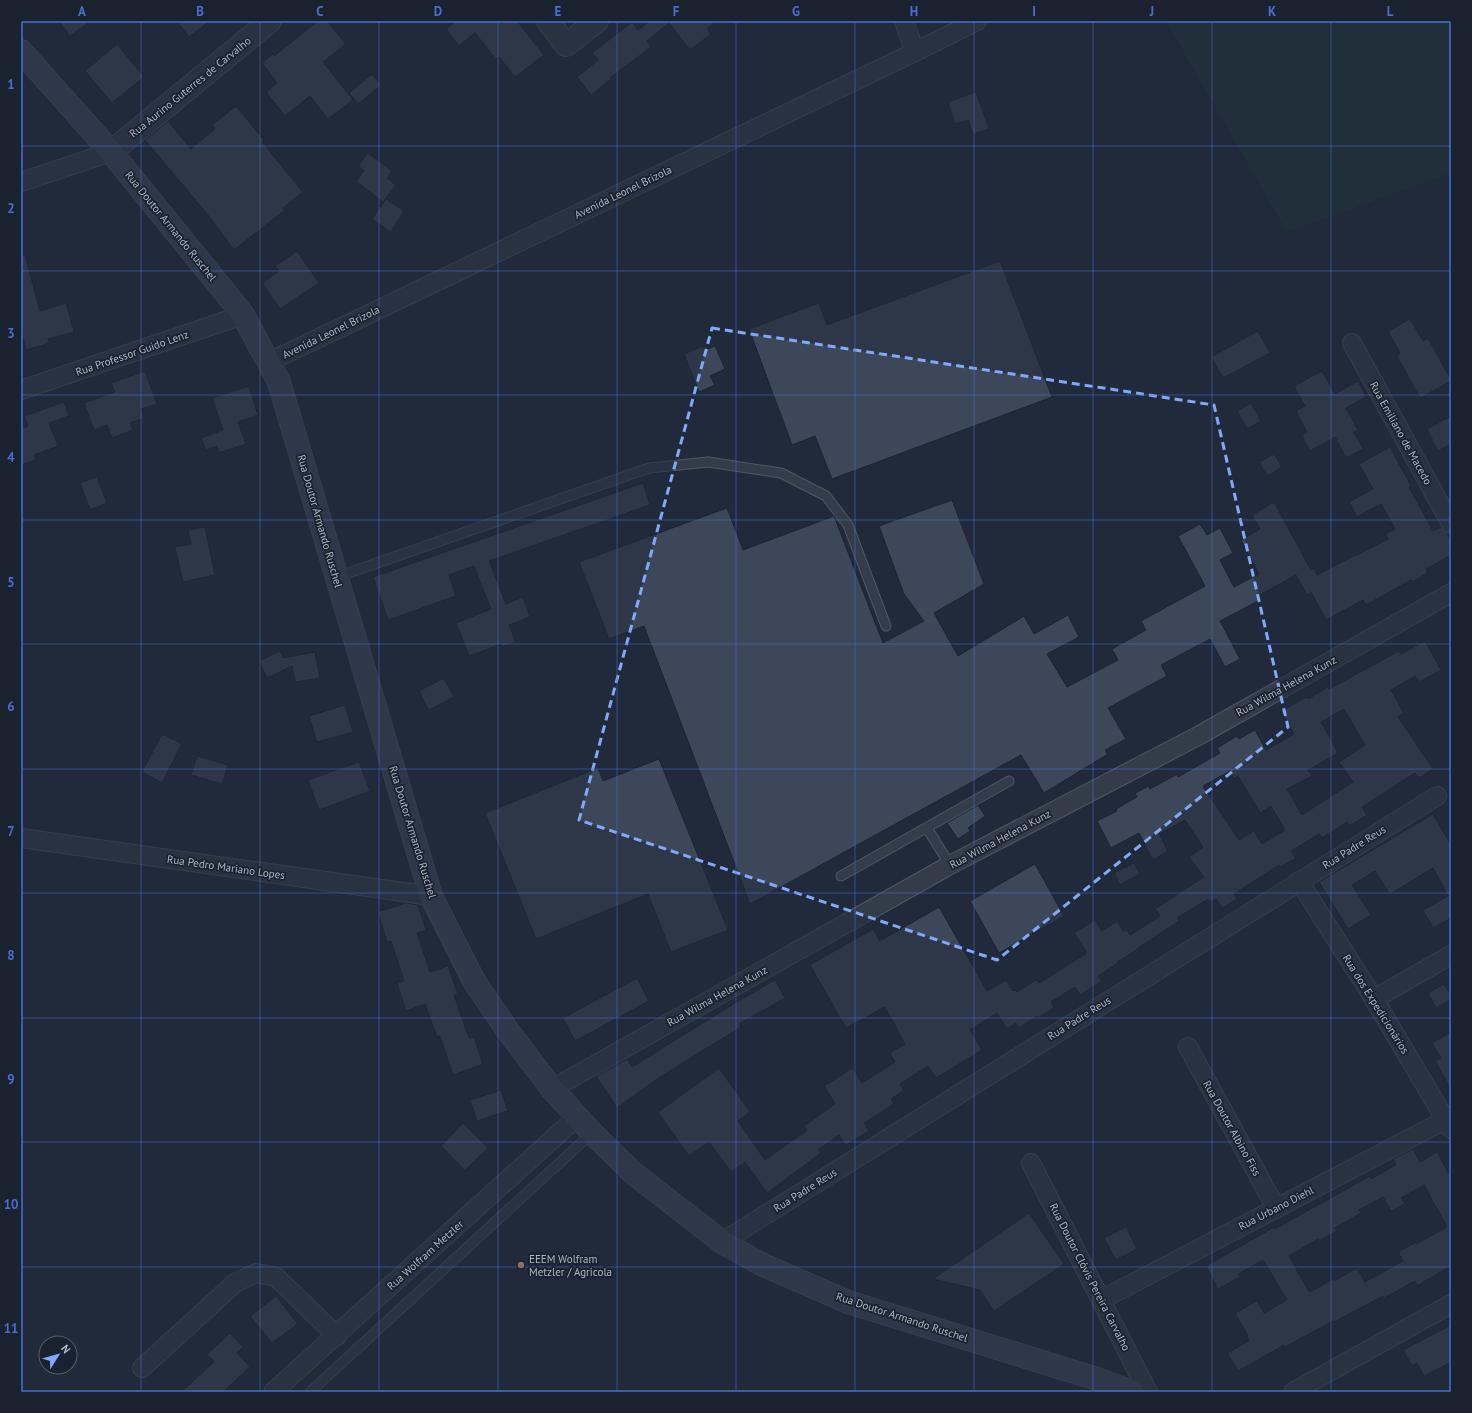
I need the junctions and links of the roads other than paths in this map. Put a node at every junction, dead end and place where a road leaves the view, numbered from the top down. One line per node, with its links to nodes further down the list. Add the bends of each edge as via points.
1 (270, 21): 8 (street, Rua Aurino Guterres de Carvalho)
2 (548, 21): 3 (street, via 566,45)
3 (597, 21)
4 (904, 21): 7 (street)
5 (977, 21): 7 (street, Avenida Leonel Brizola)
6 (21, 51): 8 (main road, Rua Doutor Armando Ruschel)
7 (915, 52): 12 (street, Avenida Leonel Brizola)
8 (111, 152): 9 (street); 10 (main road, Rua Doutor Armando Ruschel)
9 (21, 182)
10 (243, 315): 12 (main road, Rua Doutor Armando Ruschel); 13 (street, Rua Professor Guido Lenz)
11 (1352, 343): 14 (street, Rua Emiliano de Macedo)
12 (269, 362): 15 (main road, Rua Doutor Armando Ruschel, via 279,382)
13 (21, 390)
14 (1451, 524)
15 (337, 577): 17 (lane, via 649,468 708,462 780,473 826,496 848,525); 25 (main road, Rua Doutor Armando Ruschel)
16 (1451, 593): 22 (street, Rua Wilma Helena Kunz, via 1198,736)
17 (886, 626)
18 (1009, 781): 20 (lane)
19 (1437, 796): 24 (street, Rua Padre Reus)
20 (927, 828): 22 (lane); 23 (lane)
21 (21, 838): 25 (street, Rua Pedro Mariano Lopes)
22 (950, 865): 29 (street, Rua Wilma Helena Kunz)
23 (841, 876)
24 (1299, 881): 27 (street, Rua dos Expedicionários); 35 (street, Rua Padre Reus)
25 (431, 896): 29 (main road, Rua Doutor Armando Ruschel, via 474,981)
26 (1451, 955): 27 (street)
27 (1374, 999): 31 (street, Rua dos Expedicionários)
28 (1188, 1047): 34 (street, Rua Doutor Albino Fiss)
29 (552, 1089): 30 (main road, Rua Doutor Armando Ruschel)
30 (577, 1117): 32 (main road, Rua Doutor Armando Ruschel); 38 (street, Rua Wolfram Metzler)
31 (1449, 1122): 34 (street, Rua Urbano Diehl)
32 (592, 1133): 35 (main road, Rua Doutor Armando Ruschel, via 633,1173); 42 (lane)
33 (1032, 1163): 36 (street, Rua Doutor Clóvis Pereira Carvalho)
34 (1276, 1208): 36 (street, Rua Urbano Diehl)
35 (722, 1242): 40 (main road, Rua Doutor Armando Ruschel, via 761,1264 848,1302)
36 (1101, 1300): 43 (street, Rua Doutor Clóvis Pereira Carvalho)
37 (1451, 1304): 44 (street)
38 (337, 1336): 39 (street, via 276,1277 256,1273 235,1283); 41 (street, Rua Wolfram Metzler)
39 (142, 1368)
40 (1117, 1390)
41 (273, 1392)
42 (310, 1392)
43 (1148, 1392)
44 (1293, 1392)

